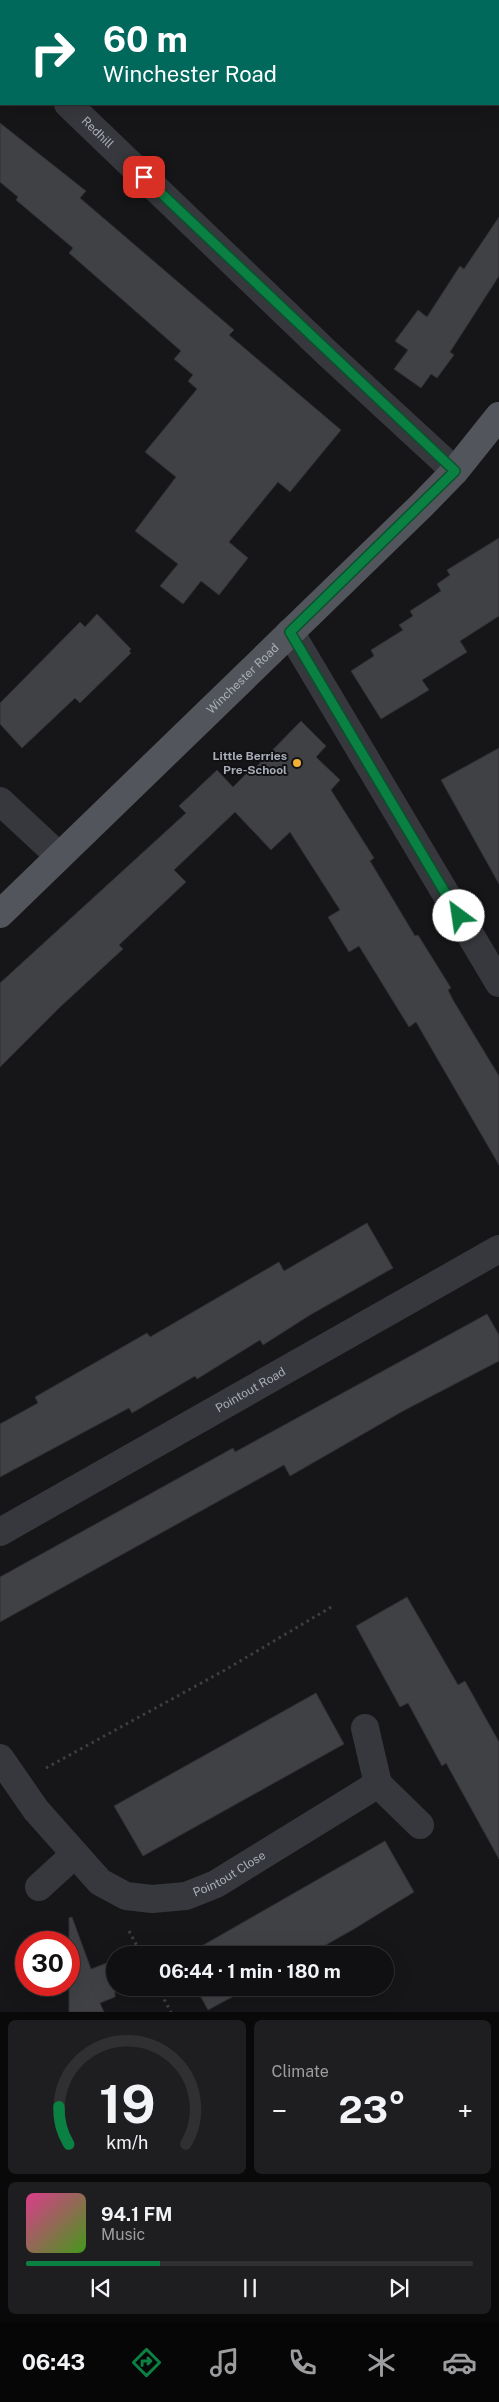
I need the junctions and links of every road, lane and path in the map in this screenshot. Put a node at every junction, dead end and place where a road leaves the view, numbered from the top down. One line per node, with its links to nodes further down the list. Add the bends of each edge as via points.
1 (69, 105): 3 (street, Redhill)
2 (499, 416): 3 (main road, Winchester Road)
3 (455, 471): 4 (main road, Winchester Road)
4 (290, 632): 6 (main road, Winchester Road); 8 (street)
5 (0, 801): 6 (street)
6 (58, 856): 7 (main road, Winchester Road)
7 (0, 914)
8 (499, 983)
9 (499, 1249): 10 (street, Pointout Road)
10 (0, 1532)
11 (333, 1606): 14 (path, via 225,1670 54,1764)
12 (365, 1728): 15 (street)
13 (0, 1758): 14 (street, Pointout Close)
14 (16, 1781): 17 (street, Pointout Close)
15 (378, 1784): 16 (street); 17 (street, Pointout Close, via 216,1884 186,1896 152,1899 126,1896 100,1882)
16 (420, 1825)
17 (74, 1856): 18 (street)
18 (39, 1888)
19 (162, 1996): 20 (path)
20 (171, 2012)

